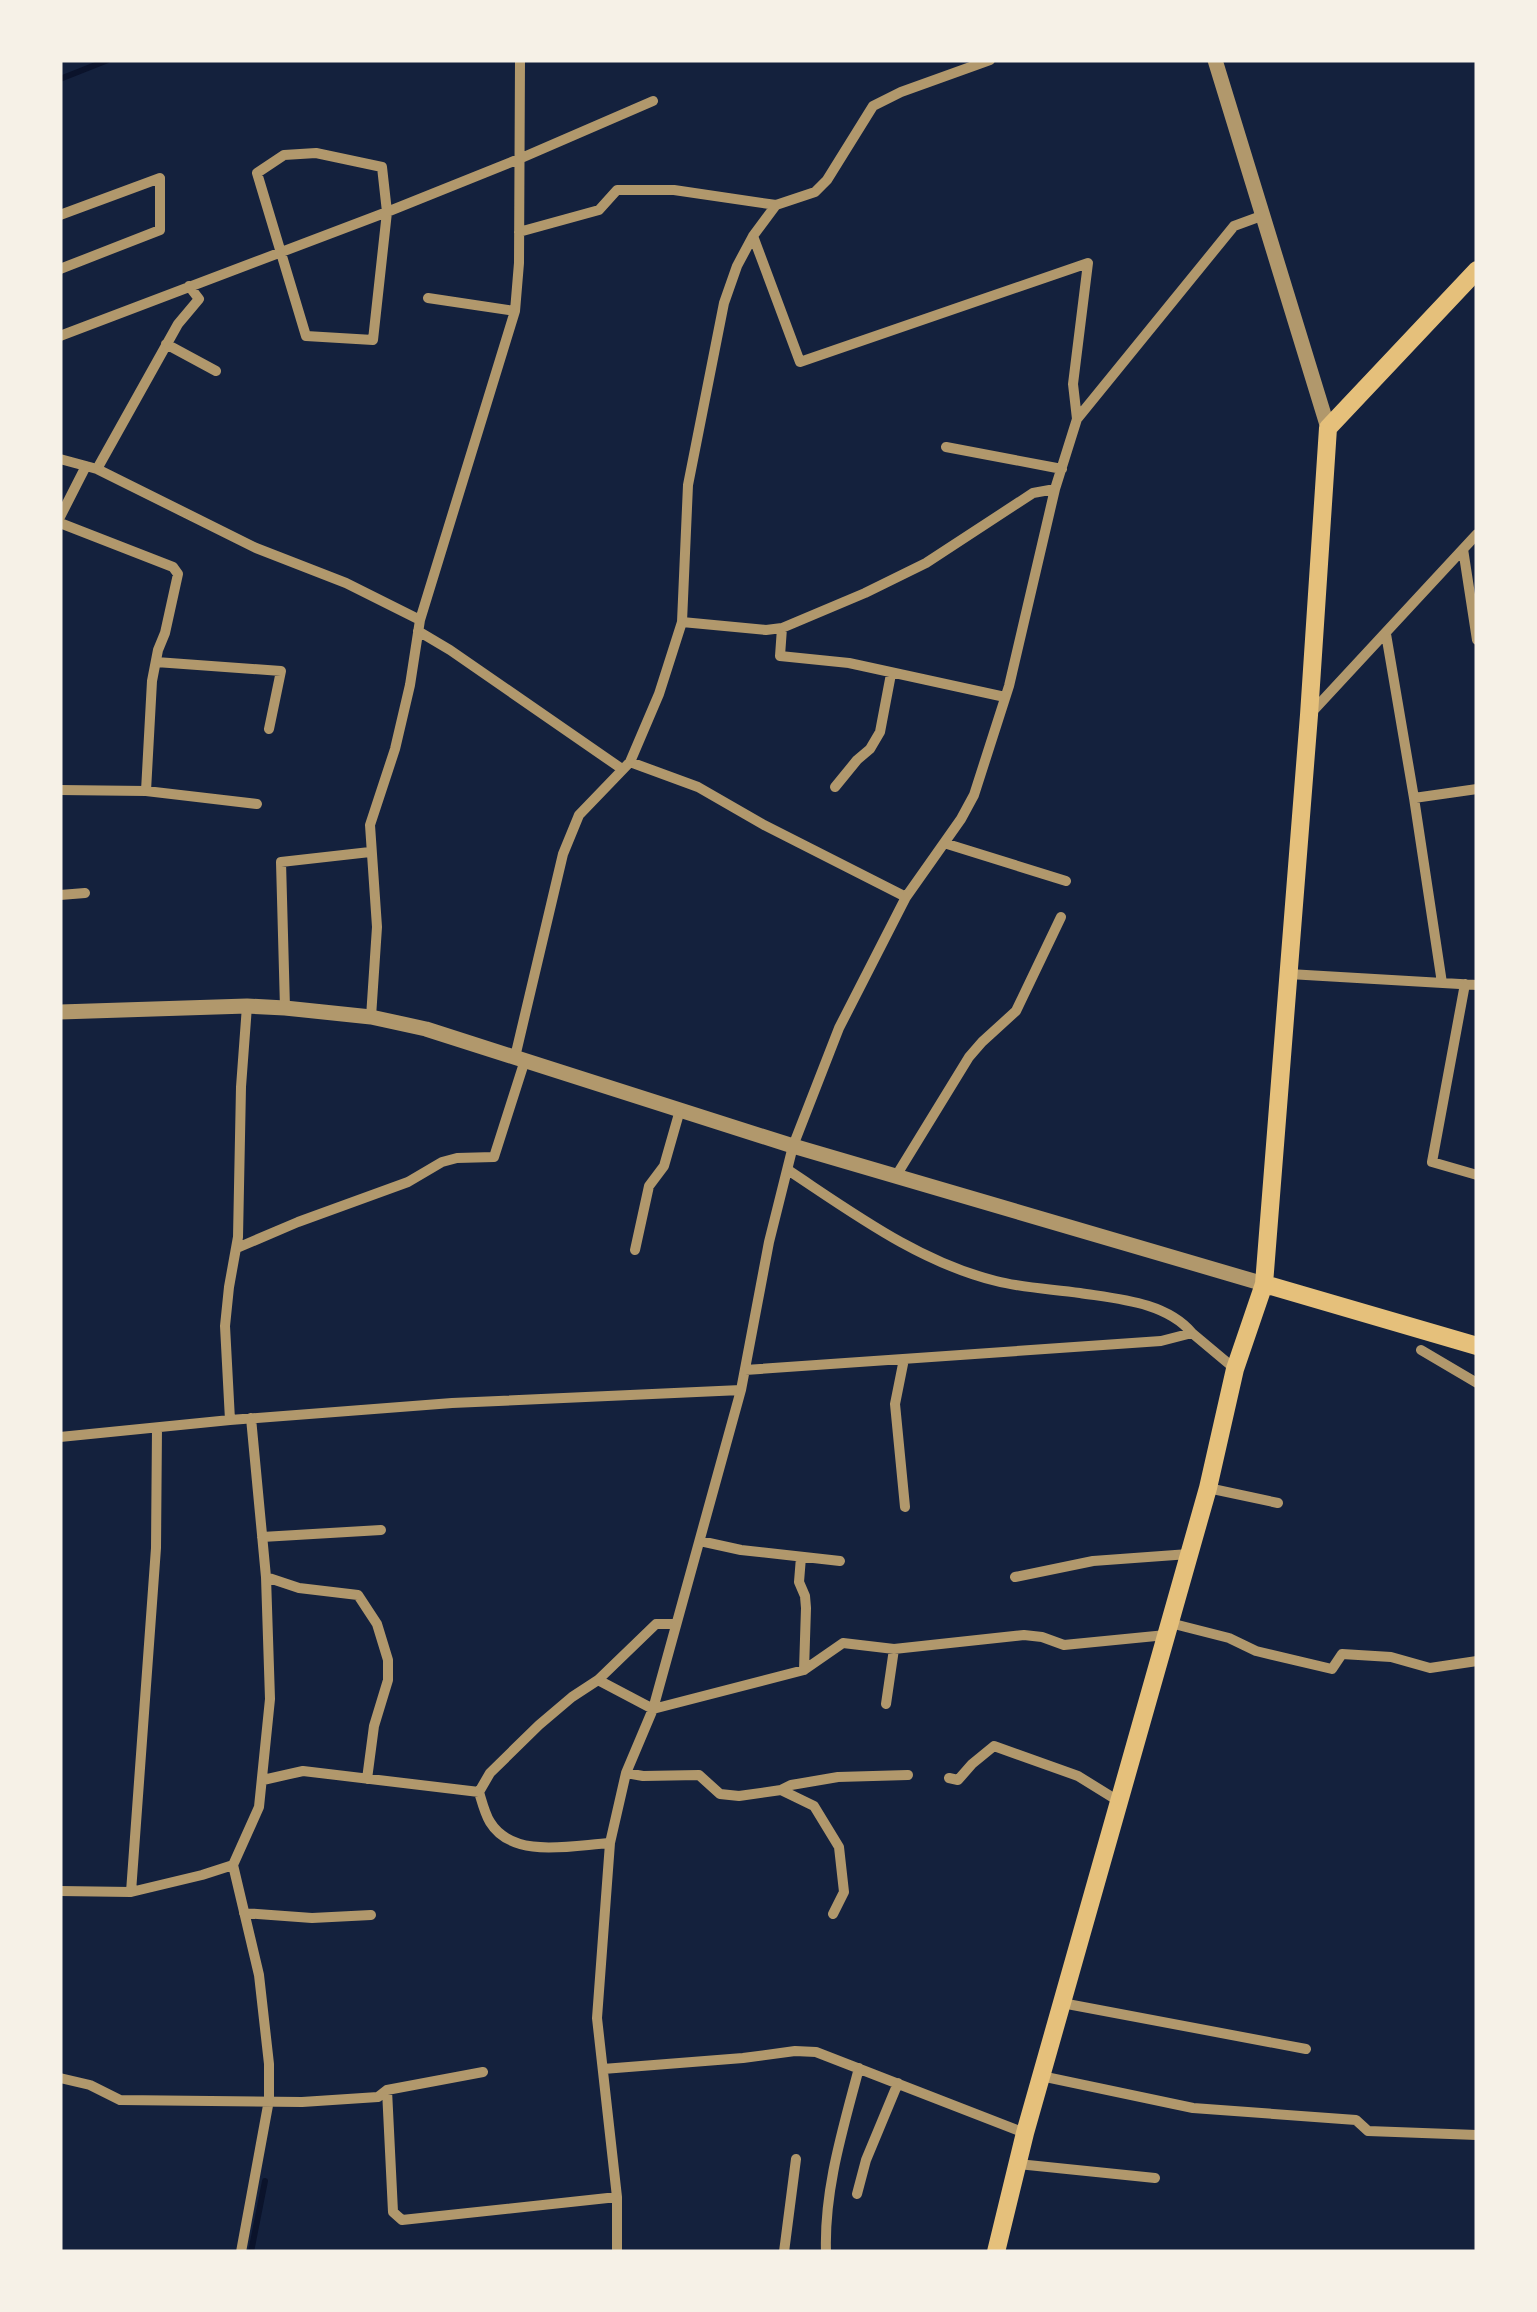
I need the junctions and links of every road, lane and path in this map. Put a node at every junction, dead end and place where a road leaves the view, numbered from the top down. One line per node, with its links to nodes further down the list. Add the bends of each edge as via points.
1 (520, 60): 5 (street)
2 (990, 60): 6 (street, via 873,106 828,180 815,192)
3 (1215, 60): 9 (street)
4 (653, 102): 5 (street)
5 (519, 159): 7 (street); 10 (street)
6 (776, 205): 10 (street, via 674,190 617,190 599,210); 11 (street)
7 (388, 212): 12 (street); 12 (street, via 382,168 316,153 284,155 258,172); 12 (street, via 374,340 306,336)
8 (60, 215): 13 (street, via 160,178 160,230)
9 (1264, 215): 21 (street, via 1234,226); 22 (street)
10 (519, 232): 17 (street)
11 (753, 236): 21 (street, via 800,362 1088,263 1073,384); 31 (street, via 724,303 688,485)
12 (282, 250): 15 (street)
13 (60, 269)
14 (1477, 270): 22 (main road)
15 (189, 286): 18 (street); 19 (street, via 200,299)
16 (428, 298): 17 (street)
17 (516, 311): 32 (street)
18 (60, 336)
19 (166, 344): 20 (street); 25 (street)
20 (216, 371)
21 (1077, 419): 26 (street)
22 (1328, 428): 39 (main road)
23 (946, 447): 26 (street)
24 (60, 459): 25 (street)
25 (92, 468): 28 (street); 32 (street, via 256,548 346,583)
26 (1062, 469): 27 (street)
27 (1055, 489): 33 (street, via 1033,493 926,563); 38 (street)
28 (60, 520): 36 (street, via 173,566 178,574)
29 (1477, 534): 30 (street)
30 (1463, 550): 34 (street); 35 (street)
31 (682, 622): 33 (street); 41 (street)
32 (419, 625): 41 (street); 49 (street, via 395,749 370,825)
33 (782, 628): 37 (street, via 780,656)
34 (1386, 634): 39 (street); 46 (street)
35 (1477, 640)
36 (156, 662): 40 (street, via 280,670); 45 (street)
37 (891, 674): 38 (street); 42 (street, via 880,732)
38 (1005, 697): 48 (street, via 974,795)
39 (1309, 715): 55 (main road)
40 (270, 729)
41 (626, 766): 53 (street, via 698,787); 62 (street, via 579,815 563,854)
42 (835, 788)
43 (1477, 788): 46 (street)
44 (60, 790): 45 (street)
45 (146, 791): 47 (street)
46 (1414, 798): 56 (street)
47 (257, 804)
48 (944, 843): 50 (street); 53 (street)
49 (370, 852): 59 (street, via 282,862); 61 (street, via 377,928)
50 (1066, 880)
51 (85, 893): 52 (street)
52 (60, 895)
53 (906, 897): 64 (street, via 839,1028)
54 (1061, 917): 67 (street, via 1016,1011 969,1057)
55 (1289, 974): 56 (street); 70 (main road)
56 (1442, 983): 57 (street)
57 (1471, 984): 66 (street, via 1432,1162)
58 (247, 1006): 59 (street); 60 (street); 68 (street)
59 (285, 1008): 61 (street)
60 (60, 1012)
61 (371, 1016): 62 (street)
62 (520, 1059): 63 (street); 68 (street, via 494,1157 442,1162 408,1182)
63 (680, 1110): 64 (street); 69 (street, via 664,1166 648,1186)
64 (793, 1146): 65 (street); 67 (street)
65 (788, 1170): 71 (street, via 947,1265 998,1282 1127,1300 1179,1318); 75 (street)
66 (1477, 1175)
67 (896, 1176): 70 (street)
68 (237, 1248): 80 (street, via 225,1326)
69 (636, 1250)
70 (1264, 1284): 72 (main road); 76 (main road)
71 (1192, 1333): 74 (street, via 1160,1341); 76 (street)
72 (1477, 1346)
73 (1421, 1350): 77 (street)
74 (904, 1359): 75 (street); 85 (street, via 894,1404)
75 (745, 1370): 78 (street)
76 (1235, 1370): 83 (main road)
77 (1477, 1382)
78 (741, 1390): 79 (street); 88 (street)
79 (251, 1418): 80 (street); 87 (street)
80 (230, 1420): 81 (street)
81 (157, 1428): 82 (street); 113 (street, via 156,1548)
82 (60, 1437)
83 (1208, 1488): 84 (street); 89 (main road)
84 (1278, 1503)
85 (905, 1506)
86 (381, 1530): 87 (street)
87 (262, 1537): 92 (street)
88 (700, 1541): 90 (street); 94 (street)
89 (1190, 1554): 93 (street, via 1092,1561); 95 (main road)
90 (800, 1557): 91 (street); 98 (street)
91 (840, 1561)
92 (266, 1577): 105 (street, via 358,1595 377,1624 388,1680); 106 (street, via 270,1699)
93 (1015, 1577)
94 (676, 1624): 99 (street, via 656,1624); 101 (street)
95 (1169, 1629): 96 (street, via 1064,1645 1024,1635); 97 (street, via 1229,1638 1332,1669 1342,1654 1430,1668); 109 (main road)
96 (894, 1649): 98 (street, via 843,1643); 100 (street)
97 (1477, 1662)
98 (804, 1670): 101 (street)
99 (598, 1680): 101 (street); 108 (street, via 539,1725 490,1772)
100 (886, 1704)
101 (654, 1709): 102 (street)
102 (626, 1773): 107 (street, via 699,1775 720,1794); 110 (street)
103 (908, 1775): 107 (street, via 838,1777)
104 (948, 1778): 109 (street, via 958,1780 994,1746 1078,1776)
105 (367, 1779): 106 (street, via 303,1772); 108 (street)
106 (264, 1780): 111 (street, via 260,1807)
107 (781, 1790): 115 (street, via 814,1806 838,1847 844,1892)
108 (479, 1792): 110 (street, via 490,1824 527,1848)
109 (1120, 1802): 117 (main road)
110 (610, 1842): 120 (street, via 597,2018)
111 (233, 1865): 113 (street); 114 (street)
112 (60, 1891): 113 (street)
113 (131, 1892)
114 (244, 1913): 116 (street); 126 (street, via 266,2027)
115 (833, 1914)
116 (371, 1915)
117 (1062, 2003): 118 (street); 122 (main road)
118 (1306, 2050)
119 (860, 2068): 120 (street, via 796,2050); 124 (street); 137 (street, via 836,2155)
120 (604, 2069): 133 (street)
121 (484, 2072): 125 (street)
122 (1041, 2076): 127 (main road); 128 (street, via 1193,2108 1356,2120 1368,2130)
123 (60, 2078): 126 (street, via 120,2100)
124 (898, 2083): 127 (street); 132 (street)
125 (387, 2090): 126 (street, via 378,2097); 133 (street, via 393,2212 402,2220)
126 (268, 2100): 134 (street)
127 (1025, 2132): 130 (main road)
128 (1477, 2135)
129 (796, 2159): 136 (street)
130 (1018, 2164): 131 (street); 138 (main road)
131 (1155, 2178)
132 (858, 2194)
133 (617, 2197): 135 (street)
134 (240, 2252)
135 (617, 2252)
136 (784, 2252)
137 (826, 2252)
138 (996, 2252)

